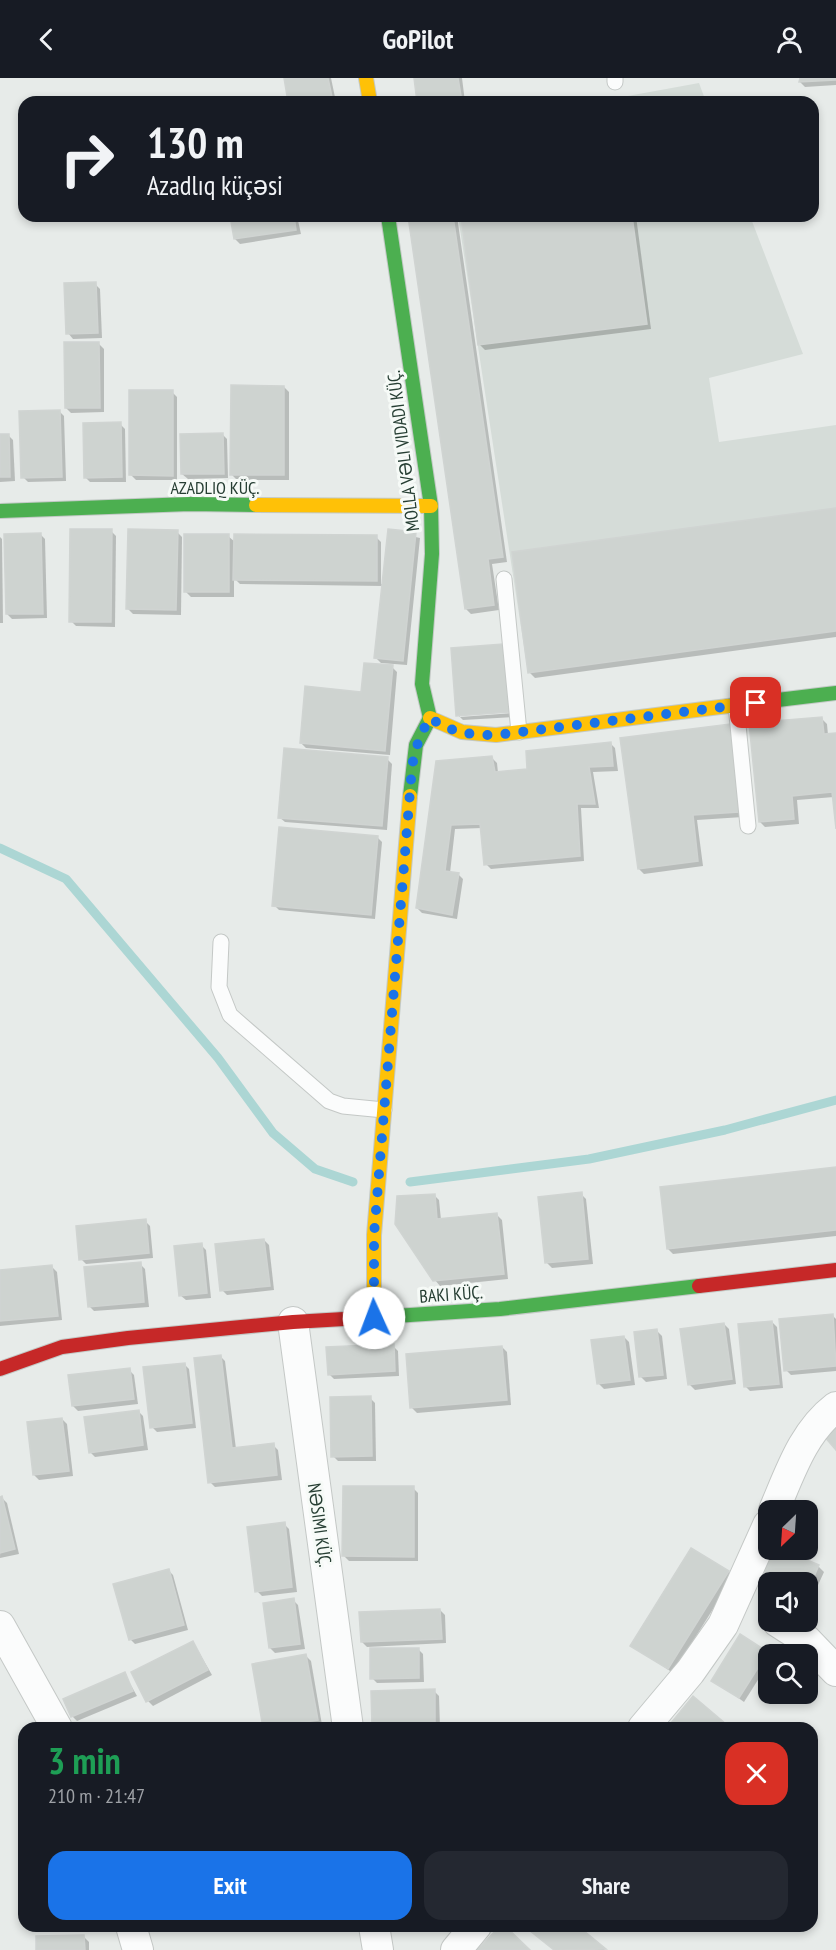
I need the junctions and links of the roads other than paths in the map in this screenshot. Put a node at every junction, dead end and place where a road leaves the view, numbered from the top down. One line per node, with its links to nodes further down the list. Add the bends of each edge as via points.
1 (366, 78): 2 (street)
2 (369, 96)
3 (389, 222): 4 (street, MOLLA VƏLI VIDADI KÜÇ.)
4 (431, 506): 5 (street, via 190,504); 9 (street, MOLLA VƏLI VIDADI KÜÇ., via 432,554 422,684)
5 (0, 511)
6 (504, 579): 10 (lane)
7 (836, 693): 8 (street)
8 (736, 705): 10 (street); 11 (lane)
9 (430, 718): 10 (street, via 448,731 467,735); 13 (street, via 416,745 412,767)
10 (519, 732)
11 (748, 826)
12 (221, 942): 13 (lane, via 219,987 230,1015 329,1101)
13 (384, 1110): 15 (street, via 372,1264)
14 (836, 1270): 15 (street, via 500,1308)
15 (374, 1318): 16 (street)
16 (293, 1322): 17 (street, via 63,1347); 27 (street, NƏSIMI KÜÇ.)
17 (0, 1369)
18 (836, 1407): 19 (street, via 823,1416 809,1436)
19 (779, 1500)
20 (758, 1549): 21 (street)
21 (738, 1596): 22 (street); 28 (street, via 690,1672)
22 (758, 1609)
23 (0, 1626): 26 (street)
24 (794, 1632): 25 (street)
25 (836, 1671)
26 (54, 1722)
27 (347, 1722)
28 (648, 1722)
29 (133, 1932): 32 (street)
30 (376, 1932): 33 (street)
31 (471, 1932): 34 (street)
32 (138, 1950)
33 (378, 1950)
34 (456, 1950)

